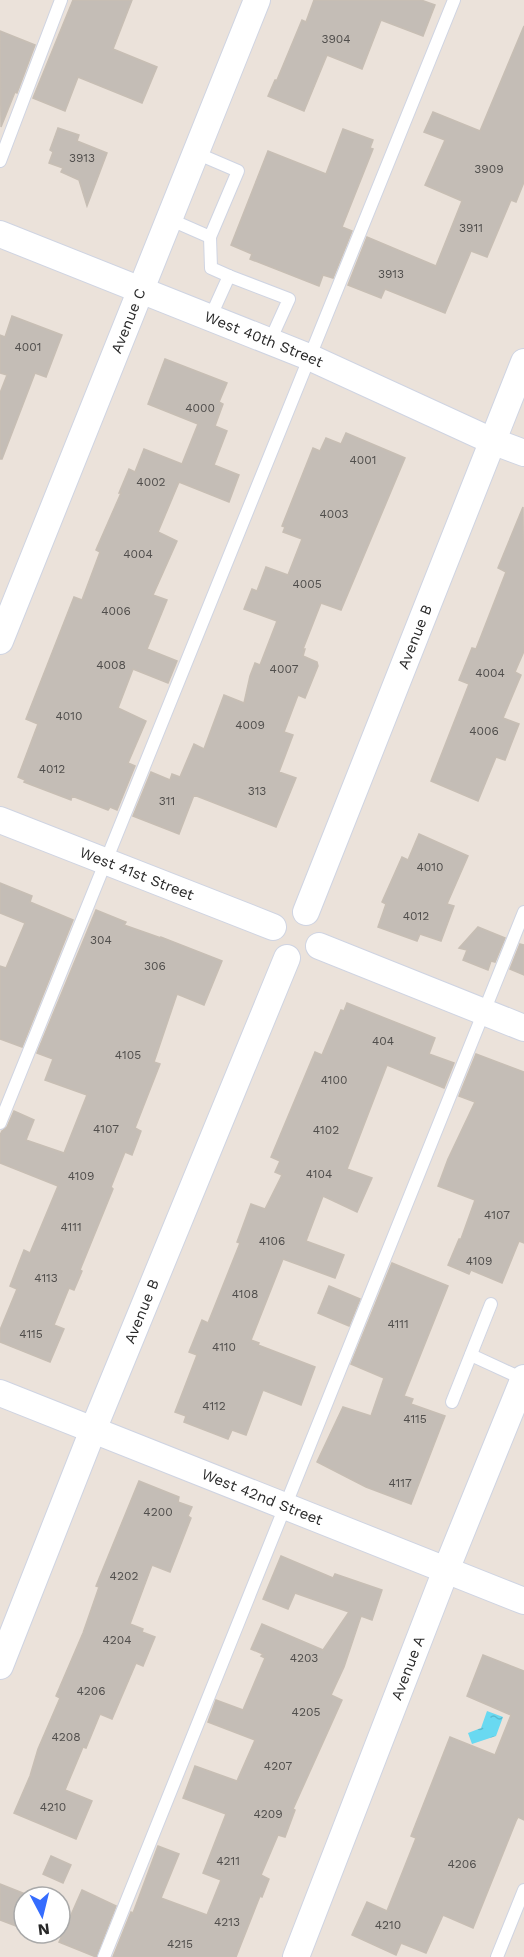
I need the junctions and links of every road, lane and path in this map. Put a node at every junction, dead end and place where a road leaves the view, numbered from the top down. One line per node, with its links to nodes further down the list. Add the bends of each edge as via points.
1 (61, 0): 5 (lane)
2 (258, 0): 4 (street, Avenue C)
3 (453, 0): 13 (lane)
4 (196, 153): 6 (street, Avenue C); 8 (lane, via 238,171)
5 (0, 161)
6 (169, 219): 8 (lane); 10 (street, Avenue C)
7 (0, 234): 10 (street, West 40th Street)
8 (210, 237): 9 (lane, via 211,268)
9 (229, 276): 11 (lane); 12 (lane, via 289,299)
10 (141, 290): 11 (street, West 40th Street); 17 (street, Avenue C)
11 (210, 318): 12 (street, West 40th Street)
12 (270, 341): 13 (street, West 40th Street)
13 (309, 357): 15 (street, West 40th Street); 19 (lane)
14 (524, 362): 15 (street, Avenue B)
15 (492, 441): 16 (street, West 40th Street); 20 (street, Avenue B)
16 (524, 453)
17 (0, 641)
18 (0, 820): 19 (street, West 41st Street)
19 (106, 862): 22 (street, West 41st Street); 27 (lane)
20 (306, 912): 22 (street, via 282,914); 23 (street, via 318,922)
21 (524, 912): 25 (lane)
22 (273, 927): 24 (street, via 276,949)
23 (319, 946): 24 (street, via 302,959); 25 (street)
24 (287, 958): 33 (street, Avenue B)
25 (484, 1012): 26 (street); 34 (lane)
26 (524, 1028)
27 (0, 1123)
28 (491, 1304): 29 (lane)
29 (471, 1356): 30 (lane); 32 (lane)
30 (524, 1378): 35 (street, Avenue A)
31 (0, 1392): 33 (street, West 42nd Street)
32 (452, 1402)
33 (93, 1430): 34 (street, West 42nd Street); 37 (street, Avenue B)
34 (285, 1506): 35 (street, West 42nd Street); 39 (lane)
35 (446, 1570): 36 (street, West 42nd Street); 40 (street, Avenue A)
36 (524, 1601)
37 (0, 1666)
38 (524, 1890): 41 (lane)
39 (104, 1957)
40 (296, 1957)
41 (497, 1957)

